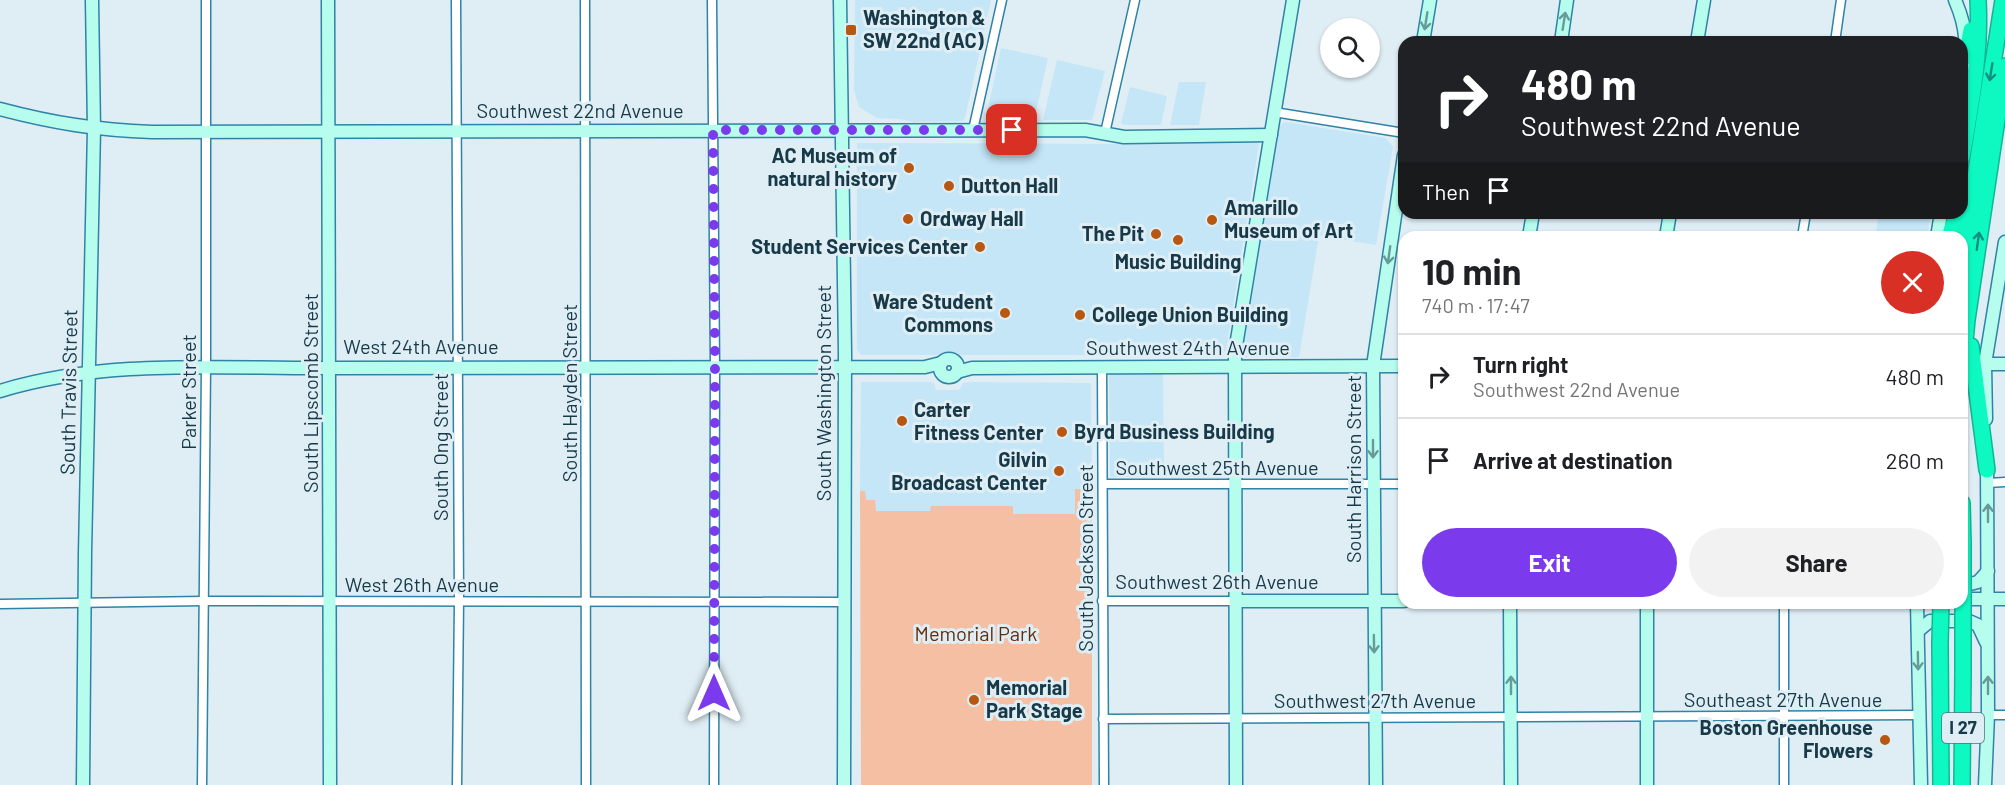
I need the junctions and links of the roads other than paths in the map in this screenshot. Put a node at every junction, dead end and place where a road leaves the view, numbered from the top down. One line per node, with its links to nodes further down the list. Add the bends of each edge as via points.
1 (92, 0): 31 (main road, South Travis Street)
2 (206, 0): 35 (street, Parker Street)
3 (328, 0): 39 (main road, South Lipscomb Street)
4 (456, 0): 36 (street, South Ong Street)
5 (585, 0): 37 (street, South Hayden Street)
6 (712, 0): 32 (street)
7 (840, 0): 33 (main road, South Washington Street)
8 (1002, 0): 34 (street)
9 (1135, 0): 40 (street)
10 (1293, 0): 28 (main road)
11 (1430, 0): 19 (main road, one-way to 19)
12 (1567, 0): 20 (main road, one-way to 12)
13 (1704, 0): 21 (main road)
14 (1842, 0): 22 (street)
15 (1955, 0): 23 (main road)
16 (1968, 0): 24 (highway)
17 (1978, 0): 30 (highway, via 1978,63)
18 (2003, 0): 42 (highway, one-way to 42)
19 (1424, 36)
20 (1562, 36)
21 (1698, 36)
22 (1836, 36)
23 (1967, 36)
24 (1968, 45)
25 (2005, 66): 29 (highway)
26 (2005, 91): 29 (highway)
27 (0, 109): 31 (main road, Southwest 22nd Avenue)
28 (1274, 112): 38 (street); 41 (main road)
29 (1996, 121): 47 (highway, one-way to 29)
30 (1968, 122)
31 (94, 129): 35 (main road, Southwest 22nd Avenue); 61 (main road, South Travis Street)
32 (713, 130): 33 (main road, Southwest 22nd Avenue); 37 (main road, Southwest 22nd Avenue); 53 (street)
33 (842, 130): 34 (main road, Southwest 22nd Avenue); 57 (main road, South Washington Street)
34 (973, 130): 40 (main road, Southwest 22nd Avenue)
35 (206, 132): 39 (main road, Southwest 22nd Avenue); 56 (street, Parker Street)
36 (456, 132): 37 (main road, Southwest 22nd Avenue); 39 (main road, Southwest 22nd Avenue); 51 (street, South Ong Street)
37 (586, 132): 52 (street, South Hayden Street)
38 (1398, 132)
39 (329, 133): 60 (main road, South Lipscomb Street)
40 (1105, 133): 41 (main road, Southwest 22nd Avenue, via 1124,138)
41 (1271, 135): 59 (main road)
42 (1980, 142): 43 (highway); 45 (highway)
43 (1968, 179)
44 (1398, 196): 54 (main road, South Harrison Street, one-way to 54)
45 (1966, 231)
46 (2005, 242): 49 (main road)
47 (1968, 313)
48 (1968, 327): 63 (highway)
49 (1985, 364): 50 (main road); 63 (main road)
50 (2005, 364)
51 (457, 366): 52 (main road, West 24th Avenue); 60 (main road, West 24th Avenue); 76 (street, South Ong Street)
52 (586, 366): 53 (main road, West 24th Avenue); 81 (street, South Hayden Street)
53 (715, 366): 57 (main road, West 24th Avenue); 82 (street)
54 (1373, 366): 55 (main road, Southwest 24th Avenue); 59 (main road, Southwest 24th Avenue); 67 (main road, South Harrison Street, one-way to 67)
55 (1398, 366)
56 (206, 367): 60 (main road, West 24th Avenue); 61 (main road, West 24th Avenue); 75 (street, Parker Street)
57 (845, 367): 58 (main road, Southwest 24th Avenue); 83 (main road, South Washington Street)
58 (1102, 367): 59 (main road, Southwest 24th Avenue); 65 (street, South Jackson Street)
59 (1234, 367): 66 (main road)
60 (330, 368): 80 (main road, South Lipscomb Street)
61 (89, 371): 62 (main road, West 24th Avenue); 84 (main road, South Travis Street)
62 (0, 391)
63 (1988, 476): 64 (street); 69 (main road, one-way to 63)
64 (2005, 482)
65 (1103, 484): 66 (street, Southwest 25th Avenue); 77 (street, South Jackson Street)
66 (1234, 484): 67 (street, Southwest 25th Avenue); 78 (main road)
67 (1373, 484): 68 (street, Southwest 25th Avenue); 74 (main road, South Harrison Street)
68 (1398, 484)
69 (1988, 571): 70 (main road, via 1978,582); 72 (main road)
70 (1968, 584)
71 (1968, 599): 72 (main road)
72 (1988, 599): 73 (main road); 93 (main road)
73 (2005, 599)
74 (1374, 600): 78 (main road, Southwest 26th Avenue); 79 (main road, Southwest 26th Avenue); 101 (main road, South Harrison Street, one-way to 101)
75 (204, 601): 80 (street, West 26th Avenue); 84 (street, West 26th Avenue); 105 (street, Parker Street)
76 (459, 601): 80 (street, West 26th Avenue); 81 (street, West 26th Avenue); 107 (street, South Ong Street)
77 (1102, 601): 78 (street, Southwest 26th Avenue); 102 (street, South Jackson Street)
78 (1236, 601): 100 (main road)
79 (1398, 601)
80 (330, 602): 106 (main road, South Lipscomb Street)
81 (587, 602): 82 (street, West 26th Avenue); 108 (street, South Hayden Street)
82 (714, 602): 83 (street, West 26th Avenue); 109 (street)
83 (844, 602): 110 (main road, South Washington Street)
84 (85, 603): 85 (street, West 26th Avenue); 104 (main road, South Travis Street)
85 (0, 604)
86 (1510, 609): 97 (main road, one-way to 86)
87 (1647, 609): 98 (main road)
88 (1784, 609): 99 (street)
89 (1917, 609): 92 (main road)
90 (1941, 609): 103 (highway, I 27, bridge)
91 (1963, 609): 120 (highway, I 27, bridge)
92 (1917, 631): 93 (main road, via 1930,621 1969,621 1978,625); 96 (main road, one-way to 96)
93 (1988, 646): 94 (main road, one-way to 93)
94 (1988, 715): 95 (street); 121 (main road)
95 (2005, 715)
96 (1919, 716): 99 (street, Southeast 27th Avenue); 117 (main road)
97 (1511, 717): 98 (street, Southwest 27th Avenue); 101 (street, Southwest 27th Avenue); 114 (main road)
98 (1647, 717): 99 (street, Southeast 27th Avenue); 115 (main road)
99 (1784, 717): 116 (street)
100 (1236, 718): 101 (street, Southwest 27th Avenue); 102 (street, Southwest 27th Avenue); 112 (main road)
101 (1376, 718): 113 (main road, South Harrison Street)
102 (1103, 719): 111 (street, South Jackson Street)
103 (1941, 731): 118 (highway, via 1934,754); 119 (highway, I 27)
104 (84, 785)
105 (202, 785)
106 (330, 785)
107 (457, 785)
108 (586, 785)
109 (714, 785)
110 (844, 785)
111 (1104, 785)
112 (1236, 785)
113 (1376, 785)
114 (1511, 785)
115 (1647, 785)
116 (1784, 785)
117 (1921, 785)
118 (1932, 785)
119 (1941, 785)
120 (1962, 785)
121 (1985, 785)

